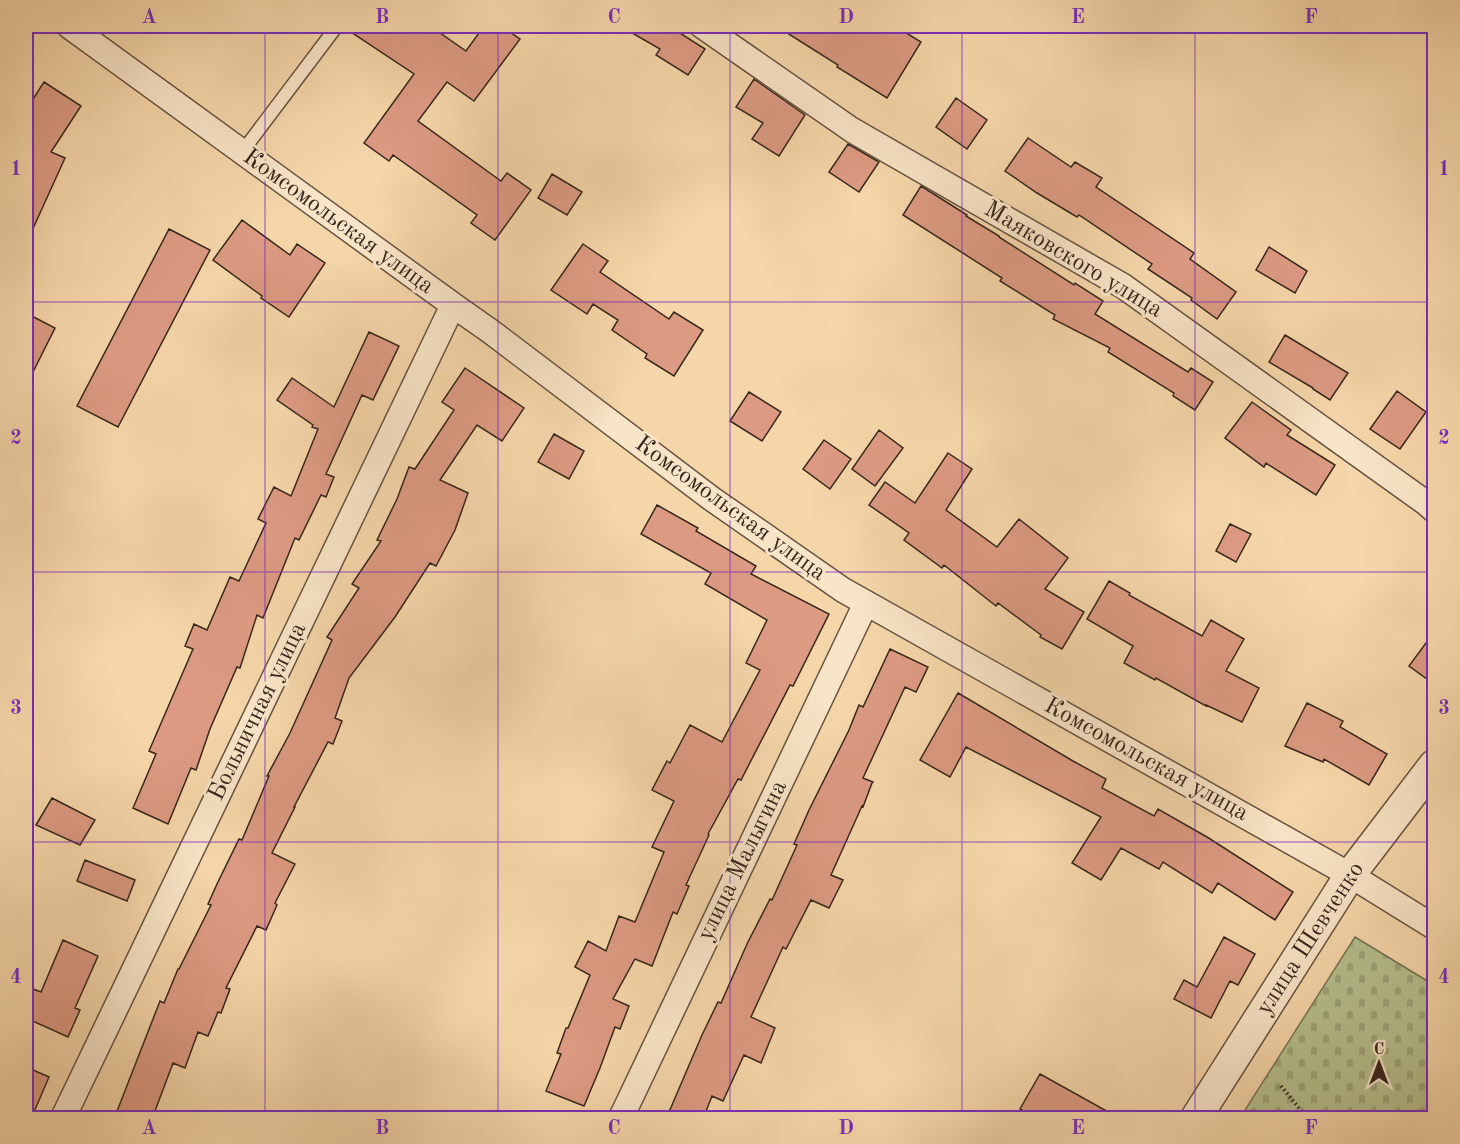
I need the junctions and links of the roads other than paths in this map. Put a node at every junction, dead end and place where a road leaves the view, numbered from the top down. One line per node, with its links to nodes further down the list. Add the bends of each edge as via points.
1 (69, 26): 4 (street, Комсомольская улица)
2 (337, 26): 4 (lane)
3 (702, 26): 6 (street, Маяковского улица, via 852,130 1123,286)
4 (242, 152): 5 (street, Комсомольская улица)
5 (453, 305): 7 (street, Комсомольская улица, via 712,499); 11 (street, Больничная улица)
6 (1434, 510)
7 (866, 603): 9 (street, Комсомольская улица); 12 (street, улица Малыгина)
8 (1434, 765): 9 (street, улица Шевченко)
9 (1350, 875): 10 (street, Комсомольская улица); 13 (street, улица Шевченко)
10 (1434, 927)
11 (63, 1119)
12 (621, 1119)
13 (1196, 1119)

